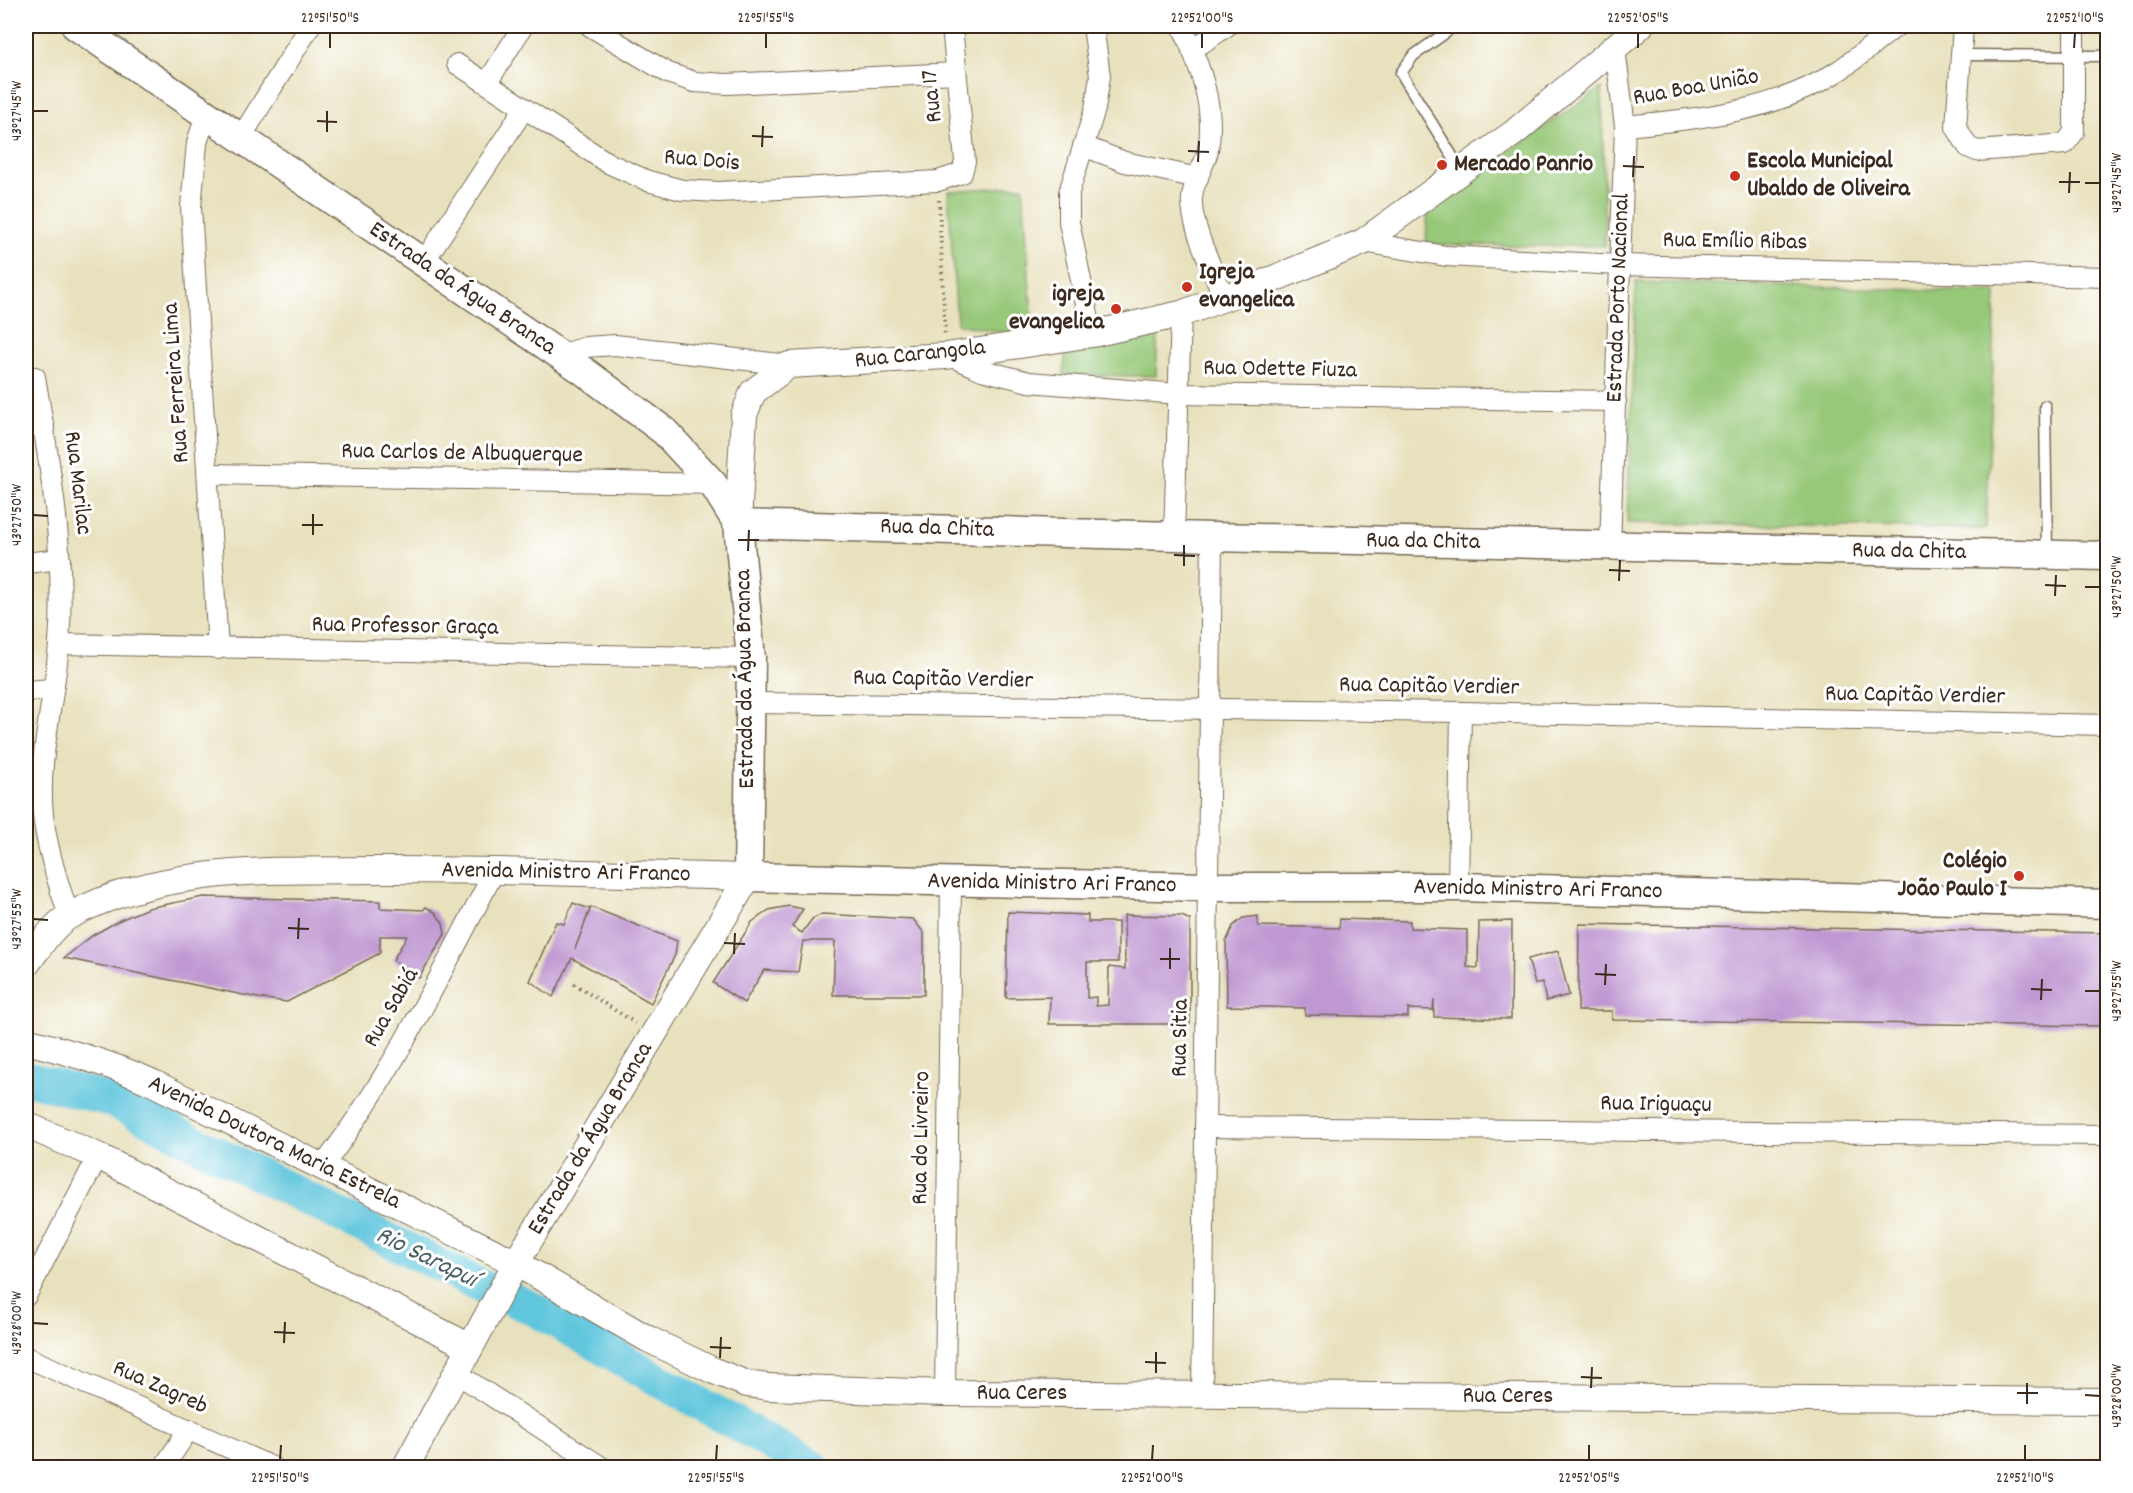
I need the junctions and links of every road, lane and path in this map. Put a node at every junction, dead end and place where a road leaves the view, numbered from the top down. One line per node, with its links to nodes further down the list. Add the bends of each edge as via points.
1 (76, 26): 23 (main road, Estrada da Água Branca)
2 (310, 26): 25 (street)
3 (523, 26): 21 (street)
4 (590, 26): 20 (street, via 668,74 694,82 727,84)
5 (952, 26): 20 (street, Rua 17)
6 (1093, 26): 26 (street, via 1100,76)
7 (1182, 26): 15 (street)
8 (1227, 26): 15 (street)
9 (1640, 26): 14 (street)
10 (1897, 26): 24 (street, Rua Boa União, via 1838,71 1800,92 1748,109)
11 (1963, 26): 16 (street)
12 (2074, 26): 17 (street)
13 (1448, 31): 28 (lane, via 1413,56 1401,73)
14 (1615, 49): 24 (street, Estrada Porto Nacional); 28 (street, Rua Carangola)
15 (1192, 50): 29 (street, via 1208,100 1210,125 1208,151)
16 (1961, 56): 17 (lane); 17 (street, via 1956,127 1968,147 1977,151 2065,144 2070,140 2074,132)
17 (2075, 56): 18 (lane)
18 (2108, 56)
19 (458, 64): 21 (street, Rua Dois)
20 (956, 73): 27 (street, Rua 17)
21 (487, 83): 22 (street, Rua Dois)
22 (524, 109): 30 (street, Rua Dois, via 608,163 648,181 682,189 718,192); 32 (street)
23 (206, 114): 25 (main road, Estrada da Água Branca); 46 (street, Rua Ferreira Lima, via 197,143 191,207)
24 (1625, 126): 33 (street, Estrada Porto Nacional)
25 (240, 140): 32 (main road, Estrada da Água Branca)
26 (1083, 146): 29 (street, via 1125,162); 37 (street, via 1069,192 1069,222)
27 (965, 161): 30 (street, Rua Dois, via 962,173)
28 (1462, 172): 31 (street, Rua Carangola)
29 (1198, 178): 35 (street, via 1192,198 1194,215)
30 (938, 181): 39 (path)
31 (1364, 242): 33 (street, Rua Emílio Ribas, via 1446,256); 35 (street, Rua Carangola)
32 (423, 263): 38 (main road, Estrada da Água Branca)
33 (1619, 265): 34 (street, Rua Emílio Ribas); 43 (street, Estrada Porto Nacional)
34 (2108, 277)
35 (1224, 298): 36 (street, Rua Carangola)
36 (1181, 314): 37 (street, Rua Carangola); 42 (street)
37 (1092, 334): 39 (street, Rua Carangola)
38 (560, 355): 40 (street, via 586,347 615,345); 47 (main road, Estrada da Água Branca, via 664,431)
39 (947, 355): 40 (street, Rua Carangola); 42 (street, Rua Odette Fiuza, via 982,370 1029,382)
40 (789, 365): 48 (street, via 753,392 746,408)
41 (35, 377): 45 (street, Rua Marilac)
42 (1179, 394): 43 (street, Rua Odette Fiuza); 49 (street)
43 (1616, 401): 51 (street, Estrada Porto Nacional)
44 (2045, 406): 52 (lane)
45 (34, 426): 54 (street, Rua Marilac)
46 (209, 474): 47 (street, Rua Carlos de Albuquerque); 57 (street, Rua Ferreira Lima)
47 (713, 484): 48 (main road, Estrada da Água Branca)
48 (738, 524): 49 (main road, Rua da Chita); 58 (main road, Estrada da Água Branca)
49 (1174, 536): 50 (main road, Rua da Chita)
50 (1212, 537): 51 (main road, Rua da Chita); 62 (street, Rua Sitia)
51 (1610, 546): 52 (main road, Rua da Chita)
52 (2046, 554): 53 (main road, Rua da Chita)
53 (2108, 555)
54 (60, 559): 55 (street); 56 (street, Rua Marilac)
55 (26, 563)
56 (59, 644): 57 (street, Rua Professor Graça); 59 (street, Rua Marilac)
57 (218, 649): 58 (street, Rua Professor Graça)
58 (751, 658): 61 (main road, Estrada da Água Branca)
59 (52, 689): 60 (street); 65 (street, Rua Marilac)
60 (26, 691)
61 (750, 703): 62 (street, Rua Capitão Verdier); 67 (main road, Estrada da Água Branca)
62 (1210, 710): 63 (street, Rua Capitão Verdier); 69 (street, Rua Sitia)
63 (1461, 712): 64 (street, Rua Capitão Verdier); 70 (street)
64 (2108, 725)
65 (34, 815): 72 (street, Rua Marilac)
66 (495, 870): 67 (street, Avenida Ministro Ari Franco); 72 (street, Avenida Ministro Ari Franco, via 265,871 202,877 136,889); 82 (street, Rua Sabiá, via 432,990 349,1131)
67 (748, 877): 68 (main road, Avenida Ministro Ari Franco); 76 (street, Estrada da Água Branca)
68 (951, 883): 69 (main road, Avenida Ministro Ari Franco); 88 (street, Rua do Livreiro)
69 (1208, 887): 70 (main road, Avenida Ministro Ari Franco); 79 (street, Rua Sitia)
70 (1458, 887): 71 (main road, Avenida Ministro Ari Franco)
71 (2108, 904)
72 (69, 916): 73 (street, Avenida Ministro Ari Franco)
73 (35, 947): 74 (street, Avenida Ministro Ari Franco)
74 (26, 965)
75 (574, 984): 76 (path)
76 (653, 1035): 83 (street, Estrada da Água Branca)
77 (26, 1041): 82 (street, Avenida Doutora Maria Estrela, via 121,1068)
78 (26, 1125): 81 (street)
79 (1205, 1127): 80 (street, Rua Iriguaçu); 89 (street, Rua Sitia)
80 (2108, 1135)
81 (98, 1156): 84 (street); 85 (street)
82 (323, 1166): 83 (street, Avenida Doutora Maria Estrela)
83 (511, 1273): 85 (street, Estrada da Água Branca); 88 (street, Avenida Doutora Maria Estrela, via 747,1384 801,1390)
84 (26, 1296)
85 (470, 1347): 87 (street, Estrada da Água Branca)
86 (26, 1357): 91 (street, Rua Zagreb)
87 (456, 1374): 94 (street, Estrada da Água Branca); 95 (street)
88 (945, 1394): 89 (street, Rua Ceres)
89 (1202, 1395): 90 (street, Rua Ceres)
90 (2108, 1401)
91 (189, 1429): 92 (street); 93 (street, Rua Zagreb)
92 (163, 1467)
93 (274, 1467)
94 (405, 1467)
95 (603, 1467)

